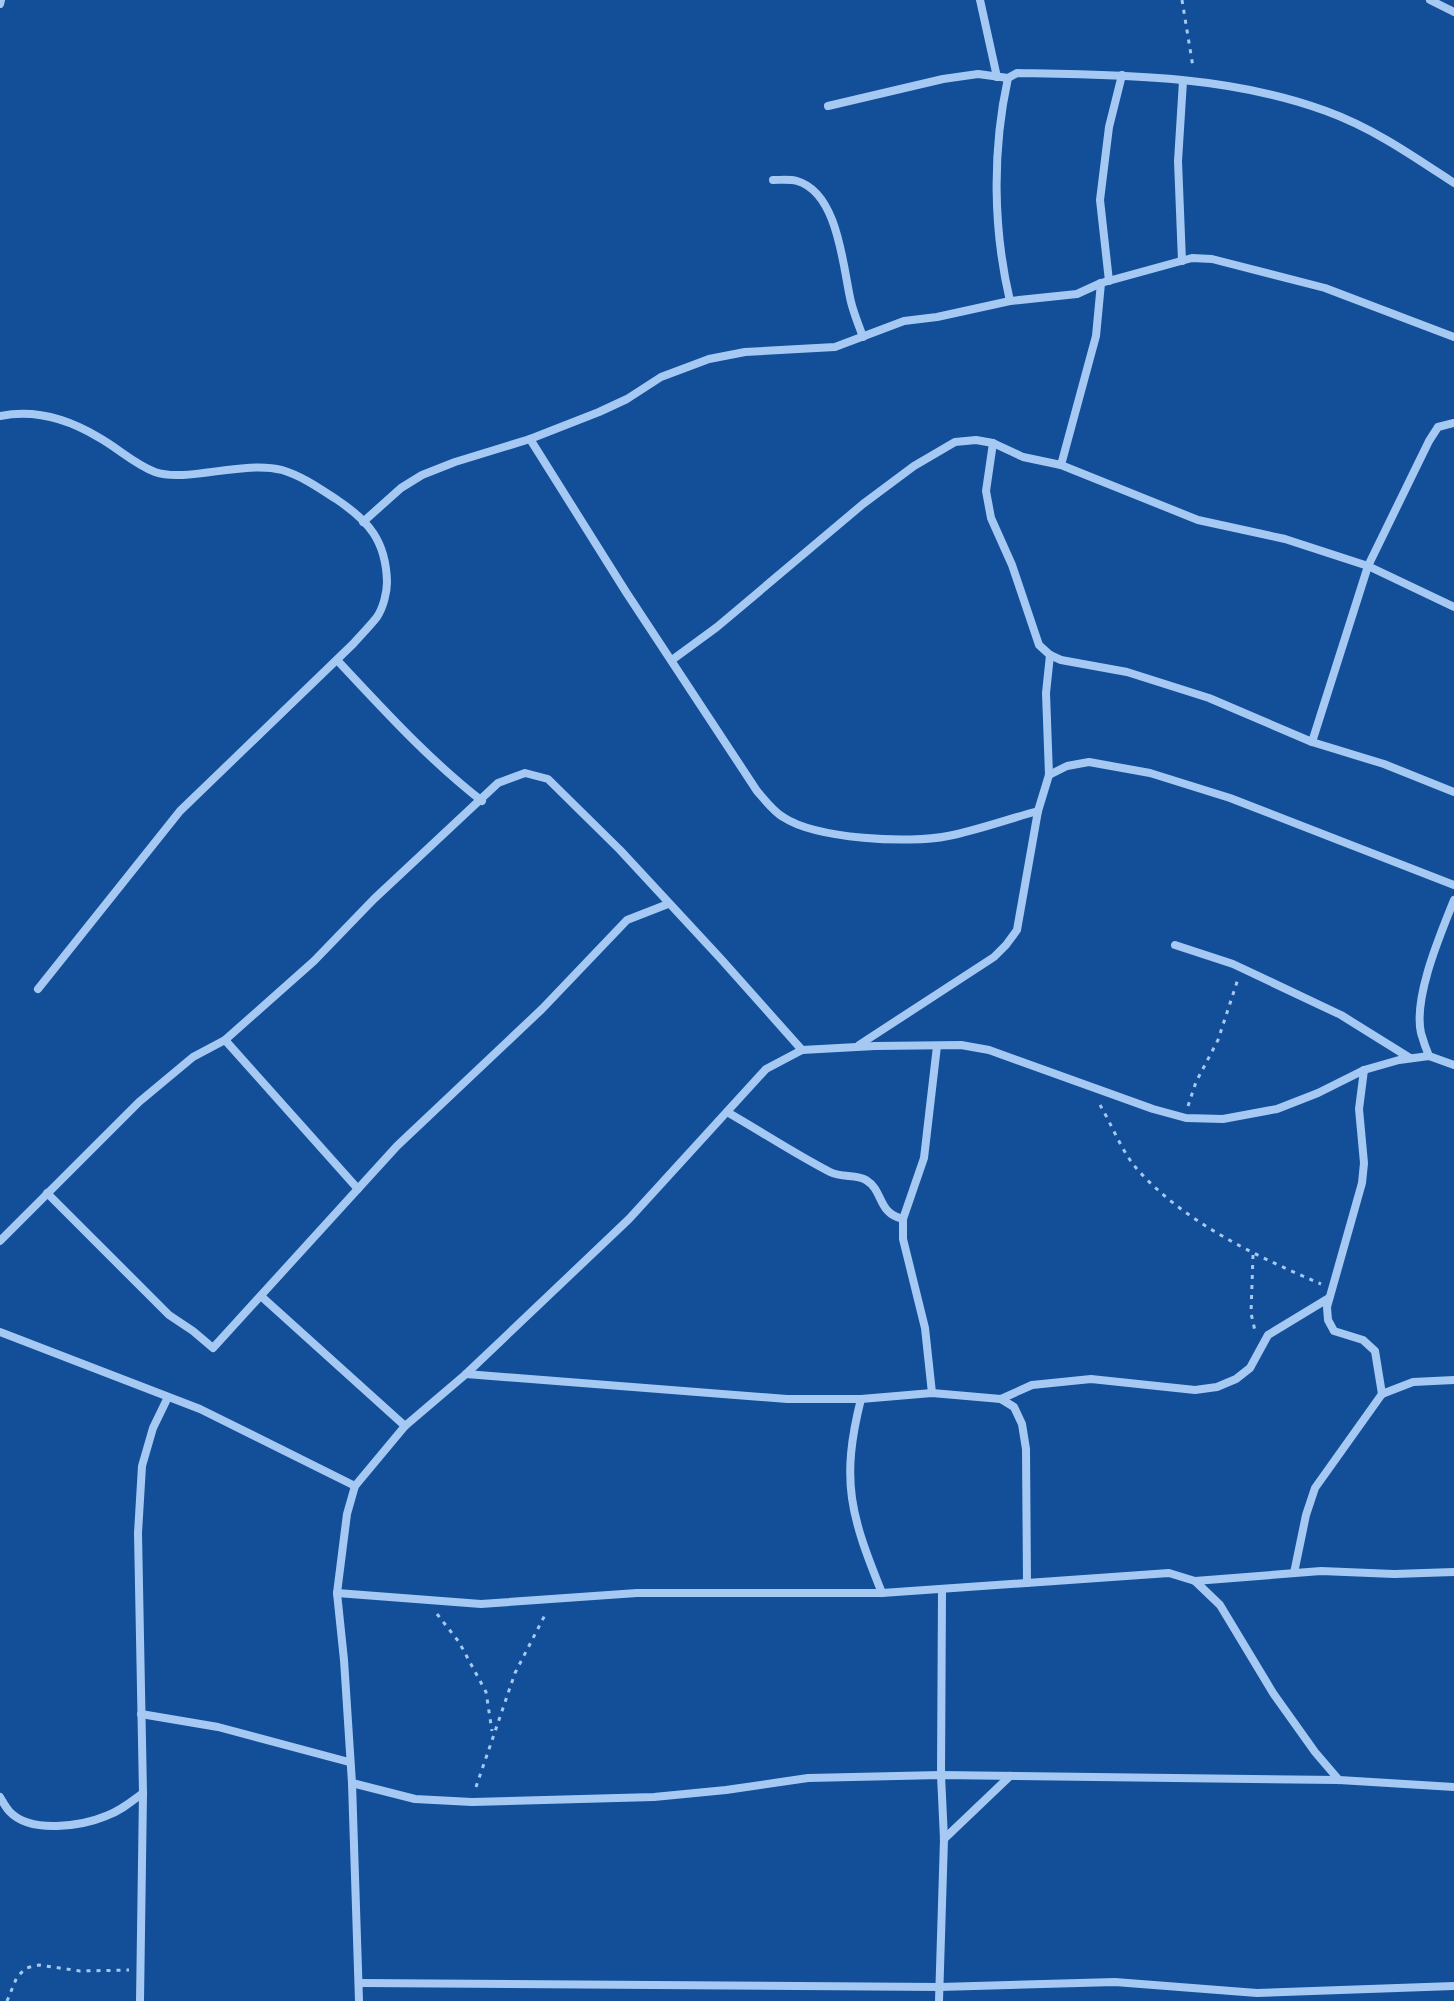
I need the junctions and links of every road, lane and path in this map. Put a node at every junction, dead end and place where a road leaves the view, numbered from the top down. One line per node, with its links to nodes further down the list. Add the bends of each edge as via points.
1 (980, 0): 6 (street)
2 (1182, 0): 9 (path)
3 (1430, 0): 4 (street)
4 (1454, 12)
5 (1122, 75): 7 (street, via 1017,73); 8 (street); 14 (street, via 1100,200)
6 (997, 77): 7 (street); 10 (street, via 943,79)
7 (1008, 78): 15 (street, via 997,192 1000,261)
8 (1183, 81): 9 (street); 13 (street, via 1178,161)
9 (1196, 82): 12 (street, via 1245,87 1329,111 1385,138)
10 (828, 106)
11 (773, 180): 16 (street, via 799,181 810,188 829,216)
12 (1454, 183)
13 (1182, 261): 14 (street); 17 (street, via 1212,259 1325,288)
14 (1105, 282): 15 (street, via 1077,294); 22 (street)
15 (1010, 301): 16 (street, via 904,321)
16 (863, 337): 20 (street, via 835,347 709,359)
17 (1454, 337)
18 (0, 416): 23 (street, via 37,413 58,418 158,473 282,470 312,483)
19 (1454, 423): 24 (street, via 1438,427 1429,441)
20 (530, 439): 23 (street, via 422,475); 28 (street)
21 (993, 443): 22 (street, via 1023,457); 26 (street, via 986,491 991,518 1039,645); 28 (street, via 955,442 914,466)
22 (1061, 465): 24 (street, via 1198,520 1285,539)
23 (363, 522): 27 (street, via 387,561 387,590 378,615)
24 (1368, 566): 25 (street); 29 (street)
25 (1454, 607)
26 (1050, 655): 29 (street, via 1209,698); 30 (street)
27 (337, 660): 32 (street, via 399,727); 39 (street, via 180,811)
28 (672, 660): 33 (street, via 757,791 795,823 864,839 899,840 947,837)
29 (1312, 742): 31 (street)
30 (1049, 775): 33 (street); 34 (street, via 1089,762 1150,773 1230,798)
31 (1454, 792)
32 (482, 801): 36 (street, via 498,783 525,773 548,779); 40 (street)
33 (1038, 811): 42 (street, via 1017,930 1006,945)
34 (1454, 885)
35 (1454, 900): 44 (street, via 1422,1004 1420,1030)
36 (668, 904): 43 (street); 51 (street, via 627,920)
37 (1175, 945): 38 (street)
38 (1242, 968): 45 (street, via 1341,1015); 50 (path)
39 (38, 989)
40 (225, 1040): 51 (street); 52 (street, via 193,1057 139,1102)
41 (937, 1046): 42 (street); 48 (street, via 989,1050); 53 (street, via 924,1158)
42 (857, 1047): 43 (street)
43 (802, 1050): 49 (street, via 766,1069)
44 (1429, 1056): 45 (street); 46 (street)
45 (1411, 1059): 47 (street)
46 (1454, 1065)
47 (1364, 1070): 50 (street, via 1277,1109 1223,1119); 56 (street, via 1359,1109 1362,1183)
48 (1089, 1085): 50 (street); 55 (path, via 1136,1168)
49 (727, 1112): 53 (street, via 833,1174 866,1179 885,1210); 60 (street, via 629,1219)
50 (1186, 1118)
51 (358, 1189): 57 (street)
52 (47, 1193): 54 (street); 57 (street, via 169,1315 213,1348)
53 (903, 1219): 62 (street)
54 (0, 1241)
55 (1253, 1255): 56 (path); 59 (path, via 1251,1313)
56 (1330, 1293): 59 (street, via 1268,1335); 63 (street, via 1328,1320 1334,1331 1363,1340 1375,1351)
57 (262, 1297): 67 (street)
58 (0, 1332): 64 (street)
59 (1261, 1346): 66 (street, via 1250,1368 1217,1387 1195,1390 1091,1379 1032,1385)
60 (466, 1374): 65 (street, via 787,1399); 67 (street)
61 (1454, 1380): 63 (street, via 1413,1382)
62 (932, 1393): 65 (street); 66 (street)
63 (1382, 1394): 70 (street, via 1315,1488)
64 (168, 1397): 68 (street); 78 (street, via 142,1466)
65 (861, 1399): 75 (street, via 848,1473 852,1507)
66 (1001, 1399): 72 (street, via 1014,1407 1026,1449)
67 (405, 1426): 68 (street)
68 (355, 1486): 74 (street)
69 (1454, 1572): 70 (street)
70 (1294, 1573): 71 (street)
71 (1195, 1581): 72 (street, via 1169,1573); 83 (street, via 1220,1605 1273,1693)
72 (1027, 1583): 73 (street)
73 (942, 1590): 75 (street); 81 (street)
74 (337, 1593): 77 (street); 80 (street)
75 (882, 1593): 76 (street, via 637,1593)
76 (554, 1599): 77 (street); 79 (path, via 519,1663)
77 (427, 1601): 79 (path, via 459,1642 486,1692)
78 (141, 1714): 80 (street, via 218,1727); 86 (street)
79 (492, 1735): 88 (path)
80 (349, 1762): 84 (street)
81 (941, 1775): 82 (street); 88 (street, via 808,1778 654,1797); 89 (street)
82 (1010, 1776): 83 (street); 89 (street)
83 (1339, 1780): 85 (street)
84 (352, 1783): 88 (street, via 415,1799); 91 (street)
85 (1454, 1787)
86 (143, 1793): 87 (street, via 104,1817 44,1825 11,1814); 90 (street)
87 (0, 1797)
88 (472, 1802)
89 (944, 1839): 93 (street)
90 (141, 1970): 94 (path, via 26,1968); 95 (street)
91 (360, 1983): 93 (street); 96 (street)
92 (1454, 1986): 93 (street, via 1257,1993 1115,1982)
93 (940, 1987): 97 (street)
94 (7, 2001)
95 (140, 2001)
96 (359, 2001)
97 (939, 2001)

